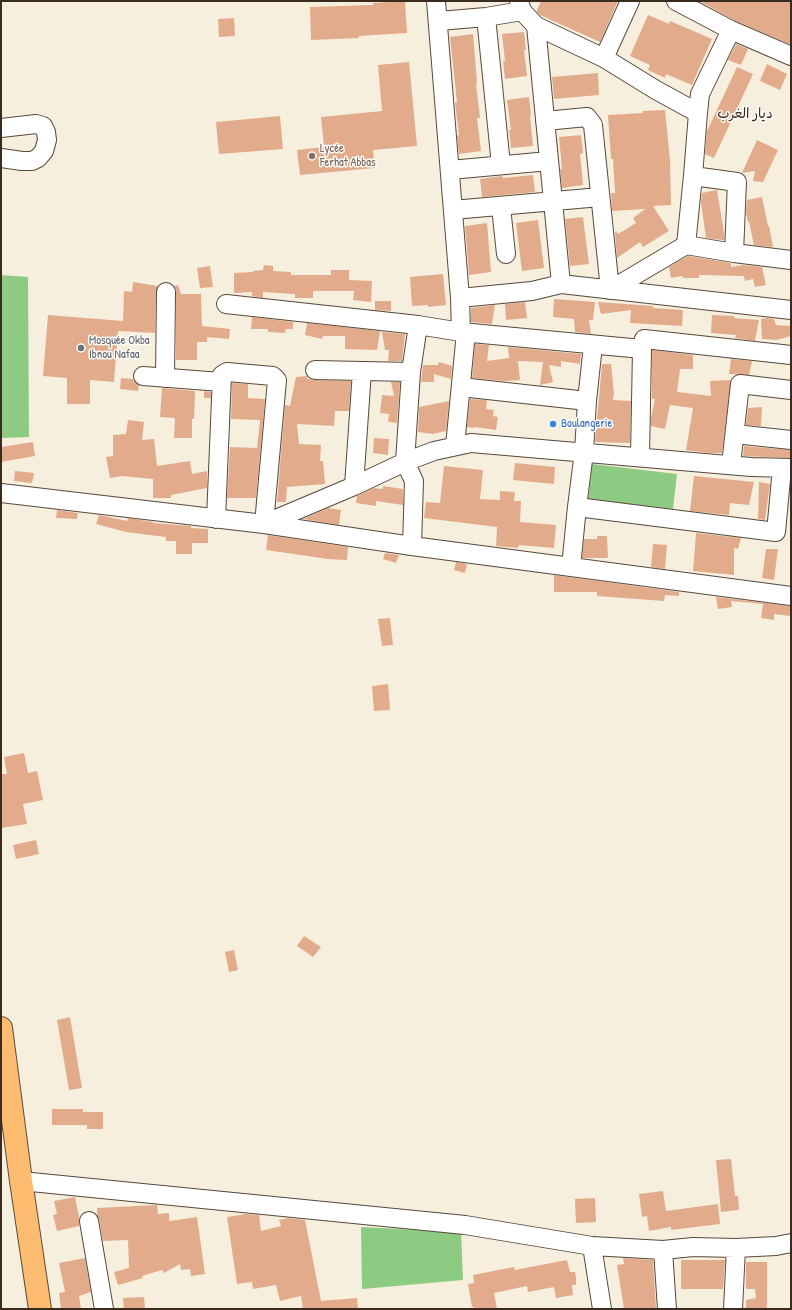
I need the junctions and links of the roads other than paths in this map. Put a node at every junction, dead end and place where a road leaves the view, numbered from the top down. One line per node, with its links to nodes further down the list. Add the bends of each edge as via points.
1 (436, 1): 6 (street)
2 (630, 1): 10 (street)
3 (676, 1): 8 (street)
4 (520, 6): 5 (street); 7 (street)
5 (486, 17): 6 (street); 16 (street)
6 (439, 21): 17 (street)
7 (536, 26): 10 (street); 12 (street)
8 (731, 30): 9 (street); 11 (street, via 700,94)
9 (791, 56)
10 (604, 58): 11 (street)
11 (698, 113): 18 (street)
12 (545, 121): 15 (street); 19 (street, via 587,117 593,125)
13 (1, 128): 14 (street, via 36,124 43,126 47,140 44,151 32,161)
14 (1, 158)
15 (549, 161): 16 (street); 20 (street)
16 (501, 165): 17 (street)
17 (450, 170): 22 (street)
18 (693, 176): 23 (street); 24 (street, via 737,182)
19 (600, 197): 20 (street); 28 (street)
20 (553, 202): 21 (street); 27 (street)
21 (501, 207): 22 (street); 25 (street)
22 (453, 210): 30 (street)
23 (686, 245): 24 (street); 28 (street)
24 (734, 253): 26 (street)
25 (506, 254)
26 (791, 260)
27 (560, 284): 28 (street); 30 (street, via 532,291)
28 (610, 290): 32 (street)
29 (166, 292): 42 (street)
30 (460, 298): 34 (street)
31 (226, 304): 33 (street)
32 (791, 310)
33 (418, 325): 34 (street); 40 (street)
34 (463, 332): 35 (street); 44 (street)
35 (593, 345): 36 (street); 46 (street)
36 (642, 349): 37 (street, via 644,339); 51 (street)
37 (791, 355)
38 (315, 370): 39 (street)
39 (362, 371): 40 (street); 55 (street)
40 (411, 372): 52 (street)
41 (143, 376): 42 (street)
42 (165, 378): 43 (street)
43 (221, 382): 58 (street); 59 (street, via 222,375 227,372 273,376 277,380)
44 (461, 387): 46 (street); 49 (street)
45 (791, 390): 47 (street, via 740,384)
46 (586, 401): 50 (street)
47 (735, 434): 48 (street); 53 (street)
48 (791, 440)
49 (455, 446): 50 (street, via 470,443); 52 (street)
50 (584, 452): 51 (street); 57 (street)
51 (640, 457): 53 (street)
52 (405, 462): 55 (street); 60 (street, via 414,481)
53 (731, 465): 54 (street)
54 (787, 468): 57 (street, via 776,532)
55 (354, 486): 59 (street)
56 (1, 493): 58 (street)
57 (577, 508): 61 (street)
58 (216, 519): 59 (street)
59 (264, 524): 60 (street)
60 (412, 546): 61 (street)
61 (571, 566): 62 (street)
62 (791, 596)
63 (1, 1028): 64 (main road)
64 (21, 1182): 67 (street, via 465,1225); 70 (main road)
65 (89, 1221): 71 (street)
66 (791, 1243): 68 (street)
67 (592, 1246): 69 (street); 72 (street)
68 (736, 1248): 69 (street, via 693,1247); 74 (street)
69 (663, 1250): 73 (street)
70 (40, 1309)
71 (104, 1309)
72 (602, 1309)
73 (667, 1309)
74 (733, 1309)

